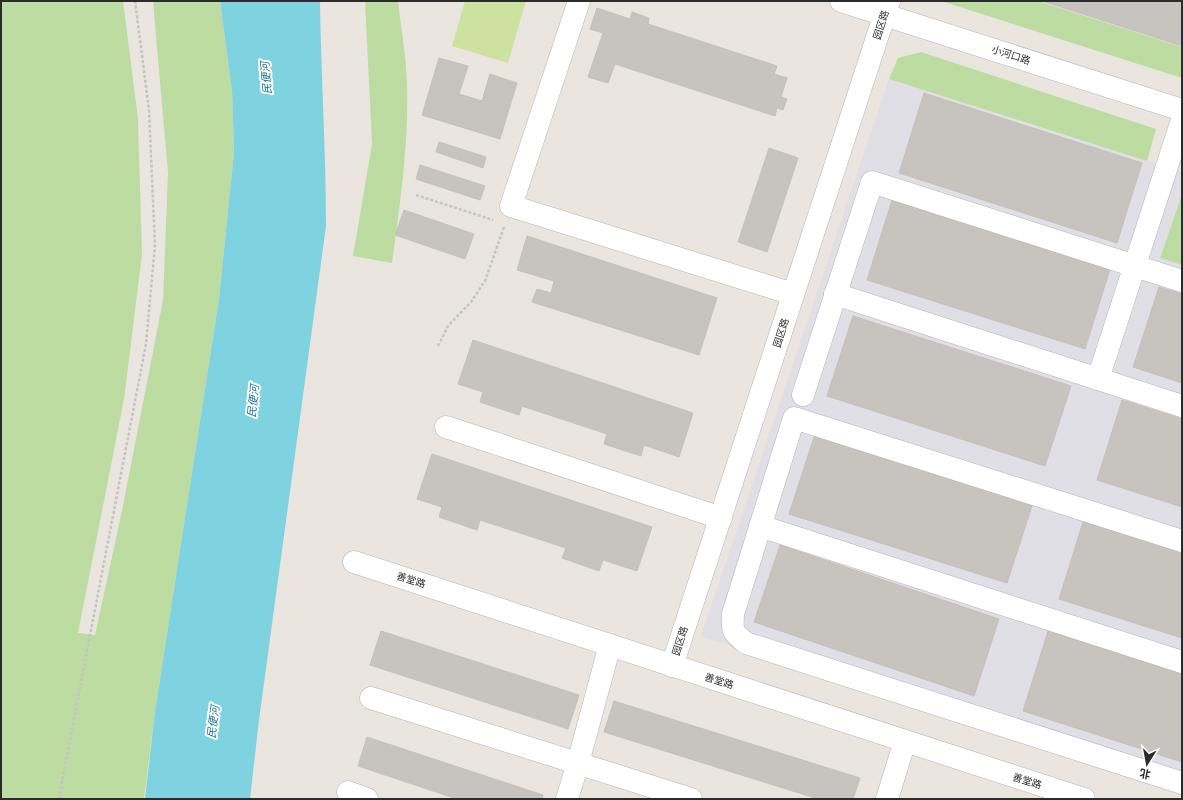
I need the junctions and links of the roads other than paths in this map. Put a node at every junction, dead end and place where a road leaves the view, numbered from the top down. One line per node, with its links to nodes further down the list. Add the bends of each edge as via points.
1 (579, 1): 8 (street, via 508,215)
2 (841, 1): 3 (street, 小河口路)
3 (886, 8): 4 (street, 小河口路); 8 (street, 园区路)
4 (1182, 110)
5 (1182, 120): 6 (street)
6 (1135, 266): 7 (street); 9 (street, via 872,182); 10 (street)
7 (1182, 281)
8 (793, 294): 14 (street, 园区路)
9 (836, 294): 10 (street); 11 (street)
10 (1098, 379): 12 (street)
11 (803, 395)
12 (1182, 406)
13 (446, 427): 14 (street)
14 (722, 518): 20 (street, 园区路)
15 (760, 526): 16 (street, via 794,418); 19 (street); 24 (street, via 733,614 732,628 736,636 746,643)
16 (1182, 541)
17 (354, 562): 18 (street, 善堂路)
18 (610, 645): 20 (street, 善堂路); 23 (street)
19 (1182, 662)
20 (672, 666): 22 (street, 善堂路)
21 (371, 698): 23 (street)
22 (905, 741): 27 (street); 28 (street, 善堂路)
23 (578, 764): 25 (street); 26 (street)
24 (1182, 783)
25 (567, 799)
26 (690, 799)
27 (887, 799)
28 (1084, 799)

